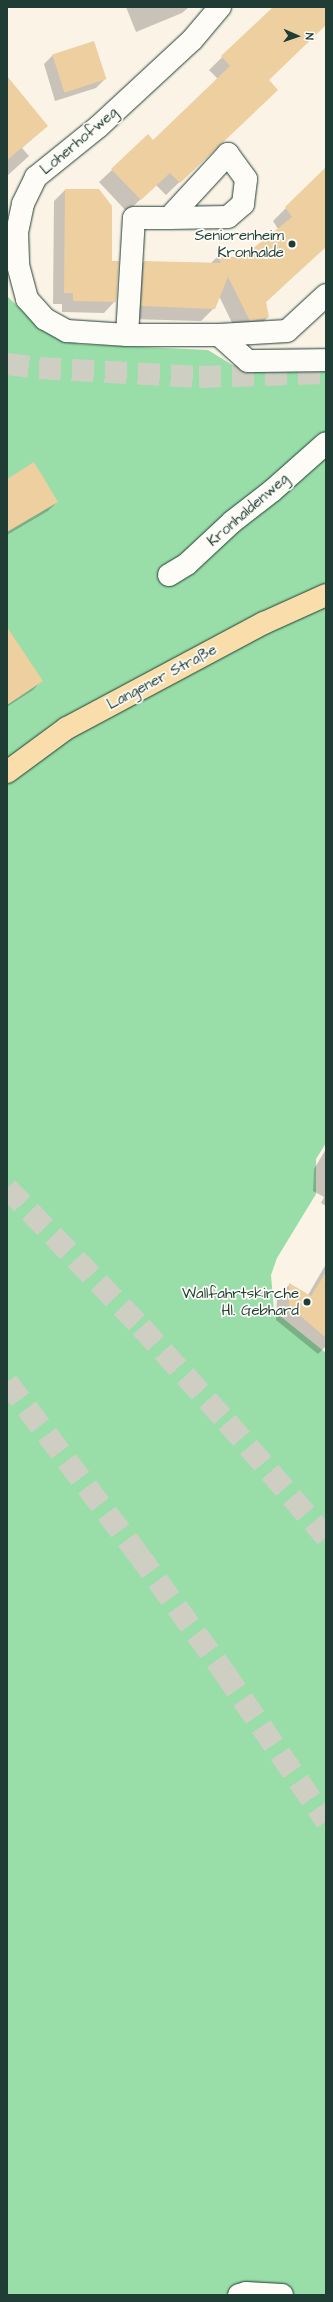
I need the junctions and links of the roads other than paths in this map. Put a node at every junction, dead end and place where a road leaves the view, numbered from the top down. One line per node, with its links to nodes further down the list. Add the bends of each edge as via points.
1 (220, 7): 4 (street, Loherhofweg, via 192,40 98,127 36,177 23,204 17,232 18,265 27,298 45,319 67,331)
2 (169, 218): 4 (street, via 134,218)
3 (326, 295): 5 (street, Loherhofweg, via 287,331)
4 (127, 335): 5 (street, Loherhofweg)
5 (218, 335): 6 (street, via 248,361)
6 (326, 360)
7 (326, 443): 8 (street, Kronhaldenweg, via 272,491 232,522 187,564)
8 (169, 575)
9 (326, 595): 10 (main road, Langener Straße, via 257,627 67,728)
10 (7, 772)
11 (239, 2295): 12 (street)
12 (282, 2295)

